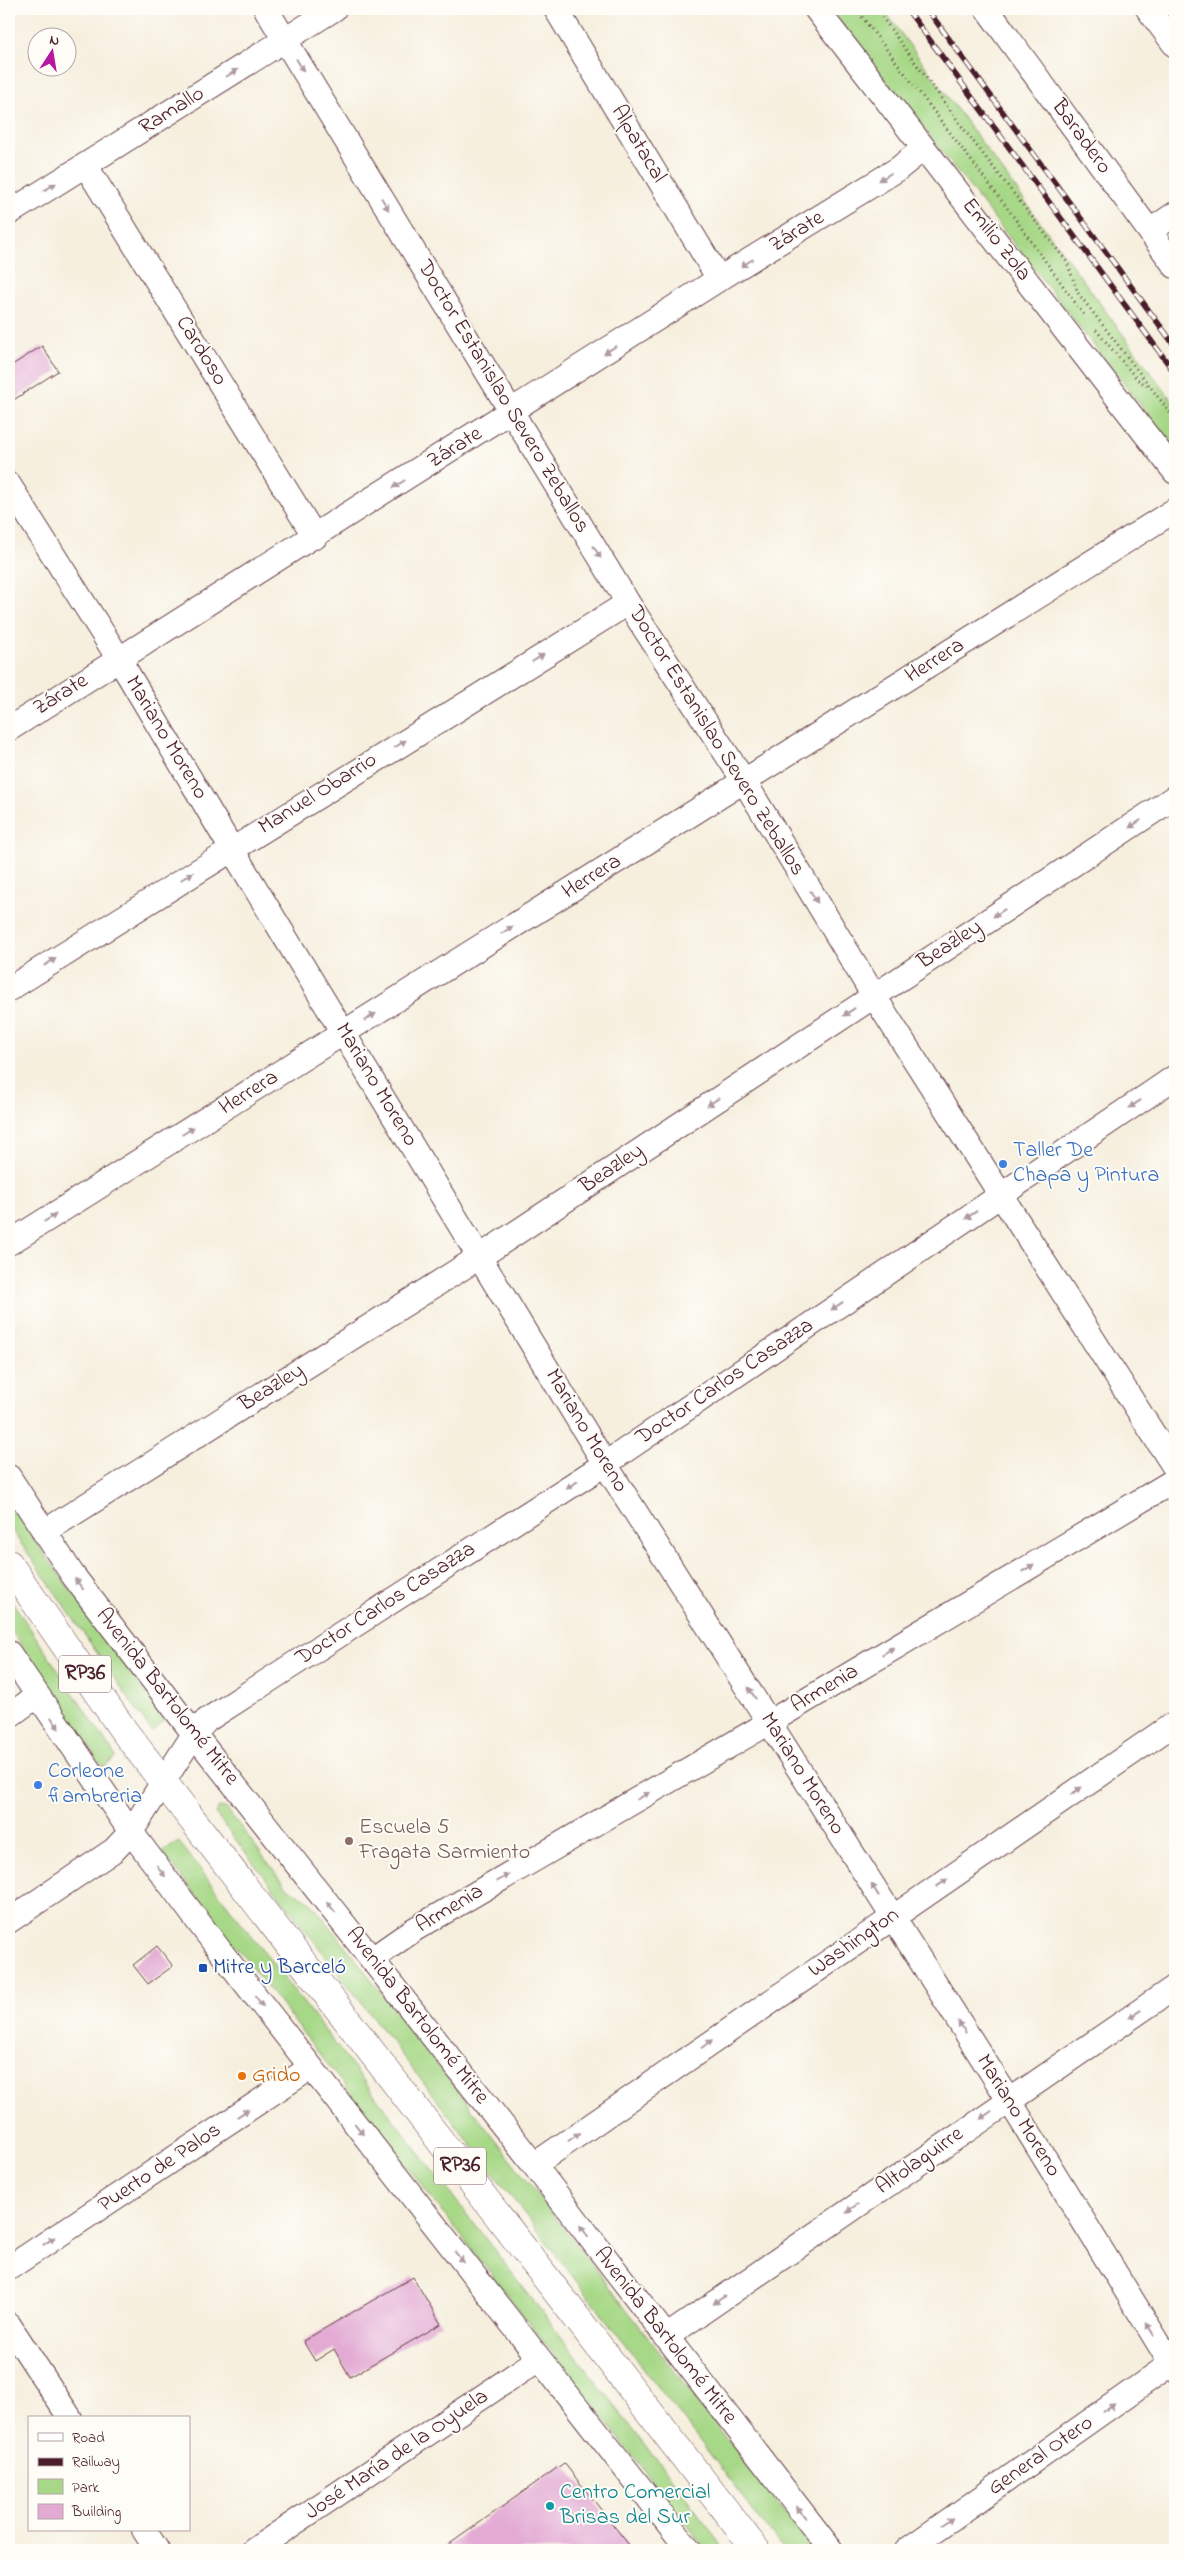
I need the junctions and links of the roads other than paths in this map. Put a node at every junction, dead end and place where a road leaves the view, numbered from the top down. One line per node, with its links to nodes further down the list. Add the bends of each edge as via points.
1 (266, 9): 7 (street, Doctor Estanislao Severo Zeballos)
2 (334, 9): 7 (street, Ramallo)
3 (556, 9): 15 (street, Alpatacal)
4 (816, 9): 9 (street, Emilio Zola)
5 (987, 9): 13 (street, Baradero)
6 (1148, 9): 8 (street)
7 (285, 39): 10 (street, Ramallo, one-way to 7); 16 (street, Doctor Estanislao Severo Zeballos, one-way to 16)
8 (1175, 45)
9 (924, 148): 15 (street, Zárate, one-way to 15, via 898,170); 17 (street, Emilio Zola)
10 (86, 166): 11 (street, Ramallo, one-way to 10); 20 (street, Cardoso)
11 (9, 213)
12 (1175, 214): 13 (street)
13 (1150, 231): 14 (street, Baradero)
14 (1175, 266)
15 (720, 280): 16 (street, Zárate, one-way to 16)
16 (511, 412): 20 (street, Zárate, one-way to 20); 21 (street, Doctor Estanislao Severo Zeballos, one-way to 21)
17 (1175, 472)
18 (9, 485): 22 (street, Mariano Moreno)
19 (1175, 510): 24 (street, Herrera)
20 (315, 537): 22 (street, Zárate)
21 (628, 602): 24 (street, Doctor Estanislao Severo Zeballos); 26 (street, Manuel Obarrio, one-way to 21)
22 (119, 659): 23 (street, Zárate); 26 (street, Mariano Moreno)
23 (9, 728)
24 (744, 781): 28 (street, Doctor Estanislao Severo Zeballos, one-way to 28); 29 (street, Herrera, one-way to 24)
25 (1175, 797): 28 (street, Beazley, one-way to 28)
26 (231, 848): 27 (street, Manuel Obarrio, one-way to 26); 29 (street, Mariano Moreno)
27 (9, 988)
28 (874, 996): 31 (street, Doctor Estanislao Severo Zeballos); 33 (street, Beazley, one-way to 33)
29 (345, 1033): 32 (street, Herrera, one-way to 29); 33 (street, Mariano Moreno)
30 (1175, 1077): 31 (street, Doctor Carlos Casazza, one-way to 31)
31 (1000, 1195): 34 (street, Doctor Carlos Casazza, one-way to 34); 35 (street, Doctor Estanislao Severo Zeballos)
32 (9, 1243)
33 (481, 1256): 34 (street, Mariano Moreno); 38 (street, Beazley)
34 (605, 1464): 43 (street, Mariano Moreno, one-way to 34); 45 (street, Doctor Carlos Casazza, one-way to 45, via 207,1720)
35 (1175, 1468)
36 (9, 1477): 38 (street, Avenida Bartolomé Mitre)
37 (1175, 1480): 43 (street, Armenia, one-way to 37)
38 (44, 1532): 45 (street, Avenida Bartolomé Mitre, one-way to 38, via 72,1574)
39 (9, 1564): 46 (main road, RP36, via 124,1731)
40 (9, 1653): 41 (street)
41 (37, 1696): 42 (street); 47 (street, one-way to 47)
42 (9, 1716)
43 (770, 1722): 48 (street, Mariano Moreno, one-way to 43); 50 (street, Armenia, one-way to 43, via 415,1929)
44 (1175, 1723): 48 (street, Washington, one-way to 44)
45 (194, 1734): 46 (street, Doctor Carlos Casazza); 50 (street, Avenida Bartolomé Mitre, one-way to 45)
46 (164, 1782): 47 (street, Doctor Carlos Casazza); 65 (main road, RP36)
47 (131, 1832): 49 (street, Doctor Carlos Casazza, via 114,1850); 52 (street, one-way to 52)
48 (892, 1917): 53 (street, Mariano Moreno, one-way to 48); 54 (street, Washington, one-way to 48)
49 (9, 1921)
50 (372, 1959): 54 (street, Avenida Bartolomé Mitre)
51 (1175, 1987): 53 (street, Altolaguirre, one-way to 53)
52 (310, 2068): 55 (street, Puerto de Palos, one-way to 52); 58 (street, one-way to 58)
53 (1009, 2100): 57 (street, Altolaguirre, one-way to 57); 59 (street, Mariano Moreno, one-way to 53)
54 (534, 2165): 57 (street, Avenida Bartolomé Mitre, one-way to 54)
55 (9, 2268)
56 (9, 2325): 60 (street)
57 (666, 2337): 66 (street, Avenida Bartolomé Mitre, one-way to 57)
58 (539, 2359): 63 (street, José María de la Oyuela); 64 (street)
59 (1174, 2365): 67 (street, General Otero, one-way to 59)
60 (69, 2416)
61 (145, 2532): 62 (street)
62 (157, 2550)
63 (254, 2550)
64 (689, 2550)
65 (756, 2550)
66 (831, 2550)
67 (908, 2550)

